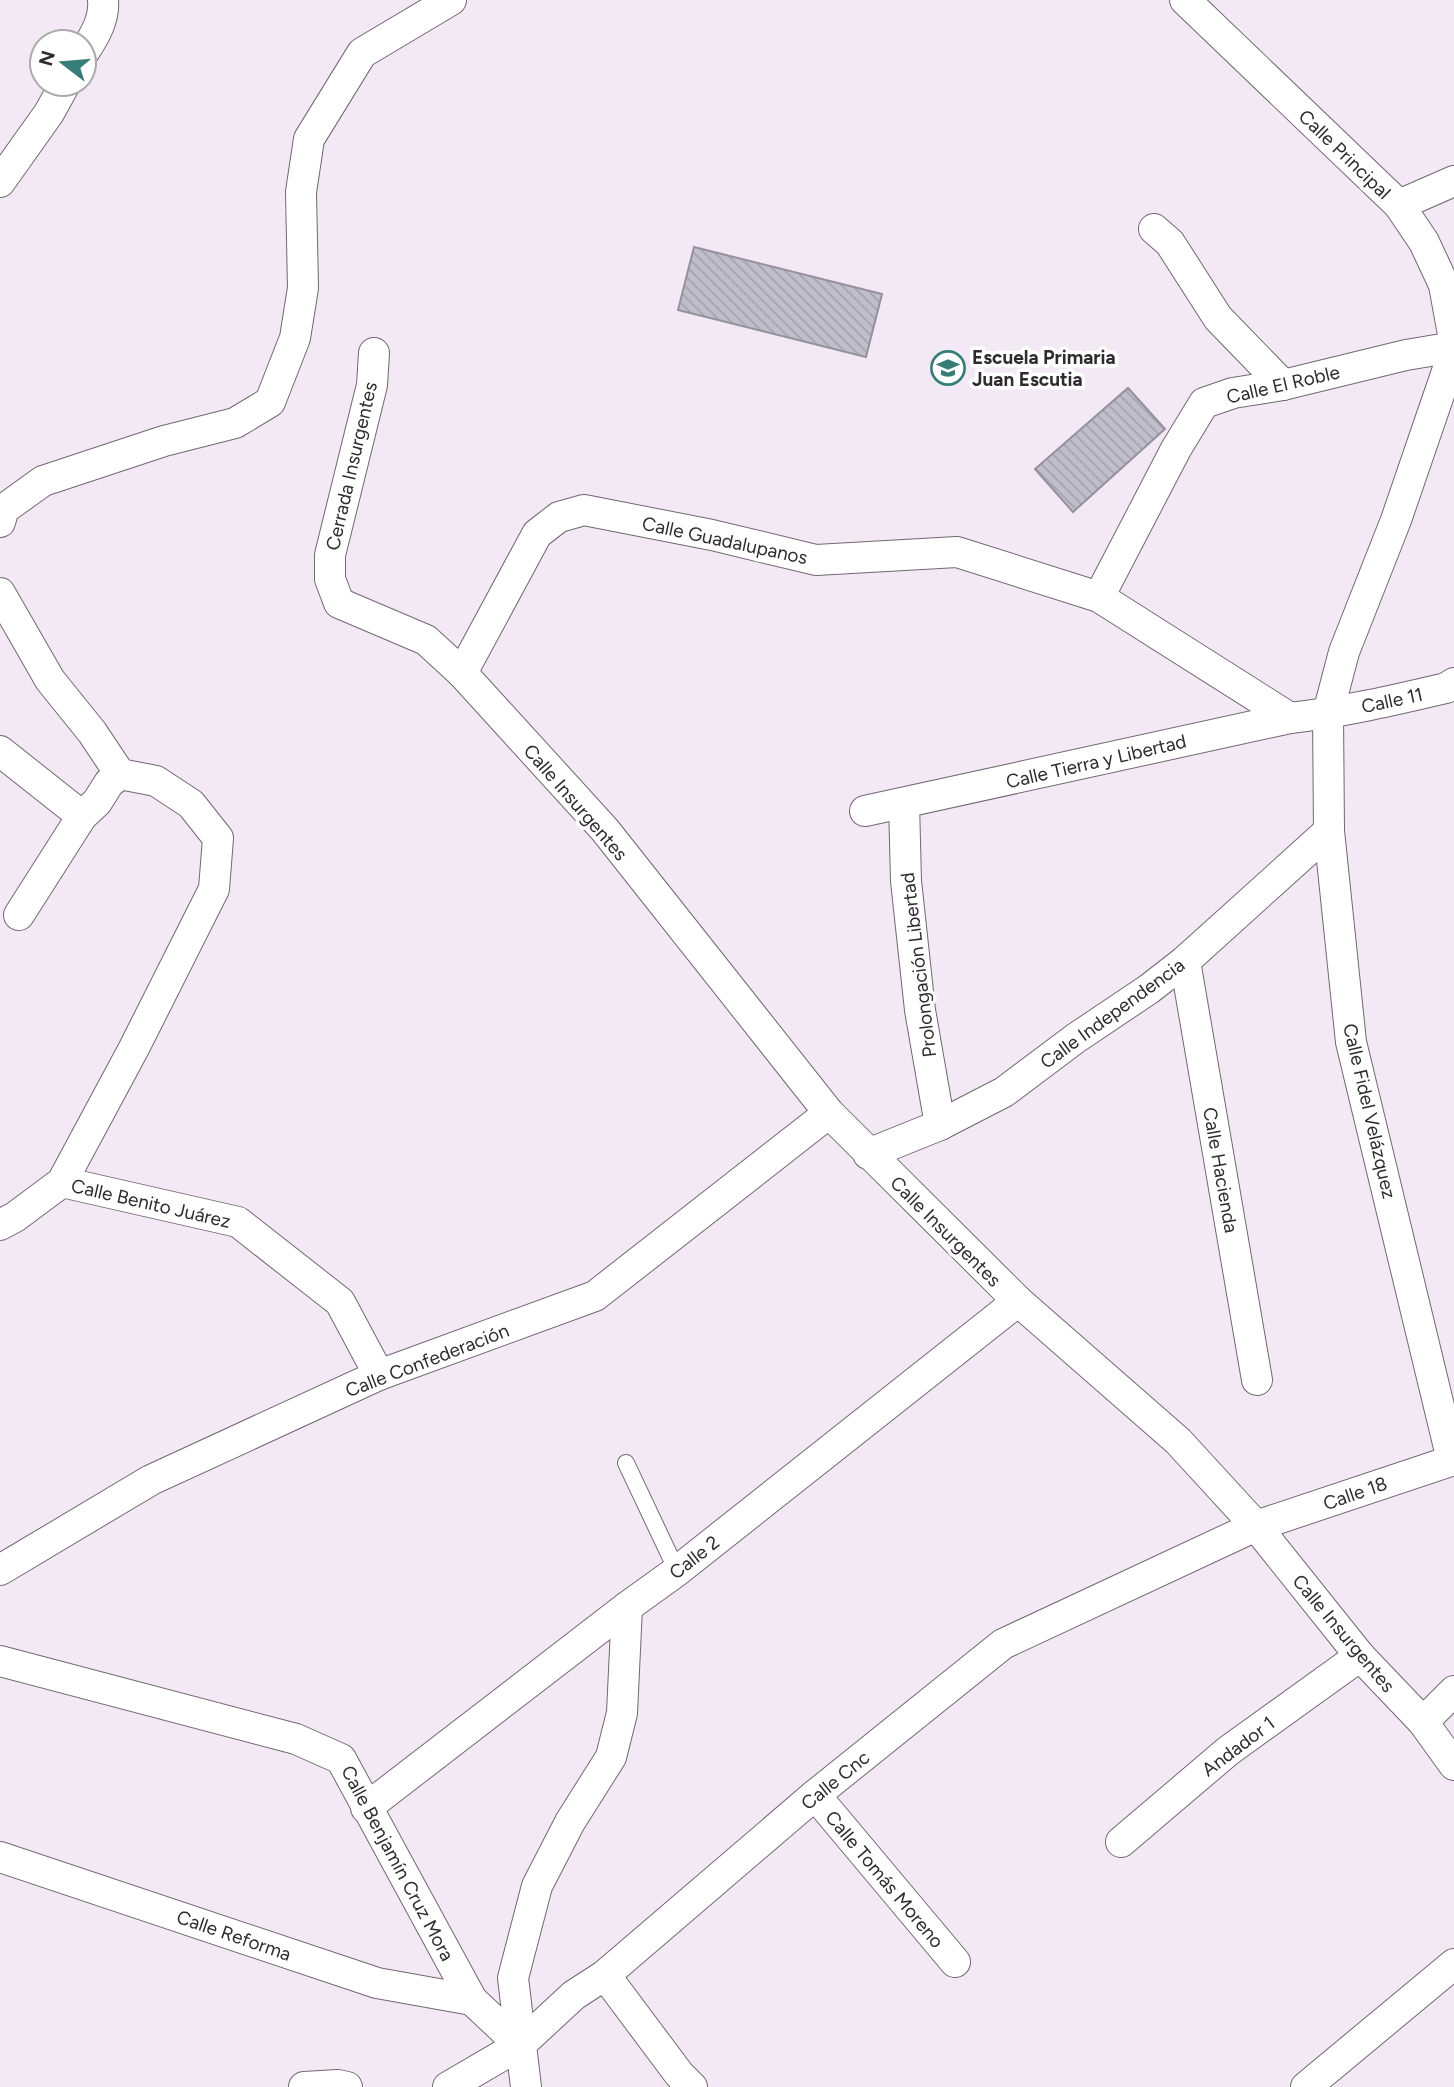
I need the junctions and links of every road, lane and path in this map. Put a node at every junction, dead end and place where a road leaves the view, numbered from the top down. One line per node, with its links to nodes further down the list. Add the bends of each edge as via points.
1 (451, 0): 14 (street, via 362,53 309,139 302,192 303,288 295,338 271,402 235,423 43,481 4,509)
2 (1185, 0): 8 (street, Calle Principal)
3 (103, 3): 4 (street)
4 (97, 28)
5 (57, 98): 6 (street)
6 (4, 167)
7 (1454, 181): 8 (street)
8 (1399, 205): 10 (street, Calle Principal, via 1424,242 1444,285)
9 (1154, 229): 13 (street, via 1170,243 1218,318)
10 (1454, 340)
11 (1454, 349): 13 (street, Calle El Roble, via 1406,355); 19 (street, via 1396,520 1344,652)
12 (374, 353): 17 (street, Cerrada Insurgentes, via 372,386 330,555 330,579 339,603 426,640)
13 (1283, 385): 16 (street, Calle El Roble, via 1204,403)
14 (0, 522)
15 (0, 593): 22 (street, via 50,680)
16 (1099, 597): 17 (street, Calle Guadalupanos, via 957,552 816,560 584,510 559,517 537,534); 20 (street, Calle Guadalupanos)
17 (462, 673): 29 (street, Calle Insurgentes, via 605,830)
18 (1454, 683): 19 (street, Calle 11)
19 (1328, 713): 20 (street, Calle Tierra y Libertad); 26 (street, Calle Fidel Velázquez)
20 (1290, 718): 23 (street, Calle Tierra y Libertad)
21 (0, 751): 25 (street)
22 (120, 774): 25 (street); 32 (street, via 156,781 191,804 218,838 214,889)
23 (904, 803): 24 (street, Calle Tierra y Libertad); 30 (street, Prolongación Libertad, via 906,881 917,984)
24 (864, 811)
25 (82, 816): 27 (street)
26 (1329, 831): 28 (street, Calle Independencia); 37 (street, Calle Fidel Velázquez, via 1351,1042)
27 (19, 915)
28 (1185, 961): 30 (street, Calle Independencia, via 1004,1092); 36 (street, Calle Hacienda)
29 (829, 1113): 31 (street, Calle Insurgentes); 35 (street, Calle Confederación, via 595,1296)
30 (940, 1125): 31 (street, Calle Independencia)
31 (869, 1154): 34 (street, Calle Insurgentes)
32 (62, 1182): 33 (street); 35 (street, Calle Benito Juárez, via 238,1222 340,1302)
33 (0, 1225)
34 (1018, 1301): 39 (street, Calle Insurgentes, via 1178,1441); 41 (street, Calle 2)
35 (379, 1375): 40 (street, Calle Confederación, via 151,1480)
36 (1257, 1380)
37 (1453, 1460): 39 (street, Calle 18)
38 (626, 1463): 41 (lane)
39 (1256, 1526): 43 (street, Calle Insurgentes); 48 (street, Calle Cnc, via 1003,1644)
40 (0, 1570)
41 (677, 1572): 42 (street, Calle 2)
42 (627, 1606): 49 (street, Calle 2); 56 (street, via 622,1713 611,1757 537,1886 513,1978)
43 (1360, 1656): 46 (street, Calle Insurgentes); 50 (street, Andador 1, via 1228,1751)
44 (0, 1661): 49 (street, Calle Benjamín Cruz Mora, via 296,1739 341,1759)
45 (1454, 1691): 46 (street)
46 (1423, 1722): 47 (street, Calle Insurgentes)
47 (1454, 1765)
48 (816, 1795): 52 (street, Calle Tomás Moreno); 54 (street, Calle Cnc)
49 (366, 1808): 55 (street, Calle Benjamín Cruz Mora)
50 (1121, 1842)
51 (0, 1857): 55 (street, Calle Reforma, via 377,1983)
52 (955, 1962)
53 (1454, 1964): 62 (street)
54 (605, 1975): 56 (street, Calle Cnc, via 574,1995); 61 (street)
55 (472, 2000): 56 (street, Calle Benjamín Cruz Mora)
56 (520, 2045): 59 (street, Calle Cnc); 60 (street)
57 (304, 2087): 58 (street)
58 (347, 2087)
59 (448, 2087)
60 (526, 2087)
61 (692, 2087)
62 (1306, 2087)

